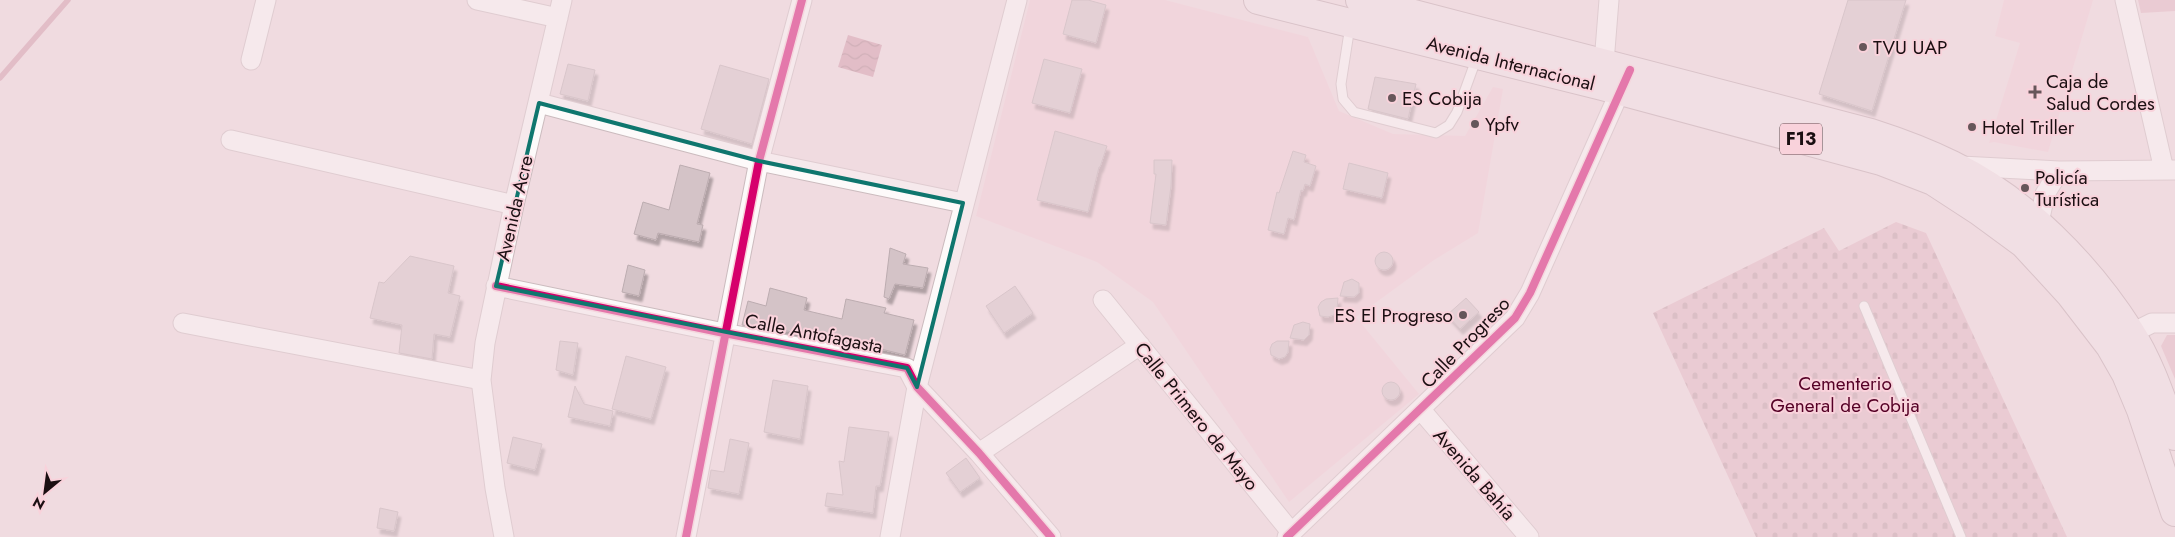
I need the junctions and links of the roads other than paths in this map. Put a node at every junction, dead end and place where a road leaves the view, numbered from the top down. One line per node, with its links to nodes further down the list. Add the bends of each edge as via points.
1 (266, 0): 12 (street)
2 (477, 0): 10 (street)
3 (562, 0): 10 (street, Avenida Acre)
4 (802, 0): 16 (street)
5 (1017, 0): 20 (street)
6 (1258, 0): 9 (highway, Avenida Internacional / F13)
7 (1609, 0): 13 (street, Calle Progreso)
8 (2126, 0): 18 (street)
9 (1355, 12): 11 (highway, Avenida Internacional / F13); 11 (lane, via 1341,84 1342,99 1354,112 1436,133 1448,125 1457,112); 13 (highway, Avenida Internacional / F13)
10 (558, 18): 14 (street, Avenida Acre)
11 (1478, 55): 13 (highway, Avenida Internacional / F13)
12 (251, 60)
13 (1614, 78): 17 (highway, Avenida Internacional / F13, via 1871,133); 29 (highway, Avenida Internacional / F13, via 1882,161 1933,182 2024,244 2070,294); 33 (street, Calle Progreso, via 1530,293 1515,318)
14 (539, 103): 16 (street); 21 (street, Avenida Acre)
15 (230, 140): 21 (street)
16 (758, 161): 20 (street); 28 (street)
17 (1954, 166): 19 (street); 22 (highway, Avenida Internacional / F13)
18 (2169, 170): 19 (street)
19 (2059, 171): 22 (street, via 2045,194)
20 (963, 203): 32 (street)
21 (514, 205): 23 (street, Avenida Acre)
22 (2039, 223): 29 (highway, Avenida Internacional / F13, via 2093,280)
23 (496, 286): 28 (street, Calle Antofagasta); 31 (street, Avenida Acre)
24 (1103, 300): 30 (street, Calle Primero de Mayo)
25 (1864, 306): 43 (lane)
26 (183, 323): 31 (street)
27 (2175, 323): 29 (street, via 2152,323)
28 (724, 333): 32 (street, Calle Antofagasta, via 908,368); 39 (street)
29 (2120, 339): 34 (highway, Avenida Internacional / F13, via 2157,386); 36 (highway, Avenida Internacional / F13)
30 (1140, 345): 35 (street); 37 (street, Calle Primero de Mayo)
31 (481, 380): 38 (street, Avenida Acre)
32 (917, 387): 35 (street, Calle Antofagasta); 40 (street)
33 (1421, 410): 37 (street, Calle Progreso); 42 (street, Avenida Bahía)
34 (2175, 436)
35 (979, 453): 41 (street, Calle Antofagasta)
36 (2175, 512)
37 (1289, 535)
38 (504, 537)
39 (686, 537)
40 (890, 537)
41 (1051, 537)
42 (1529, 537)
43 (1961, 537)

